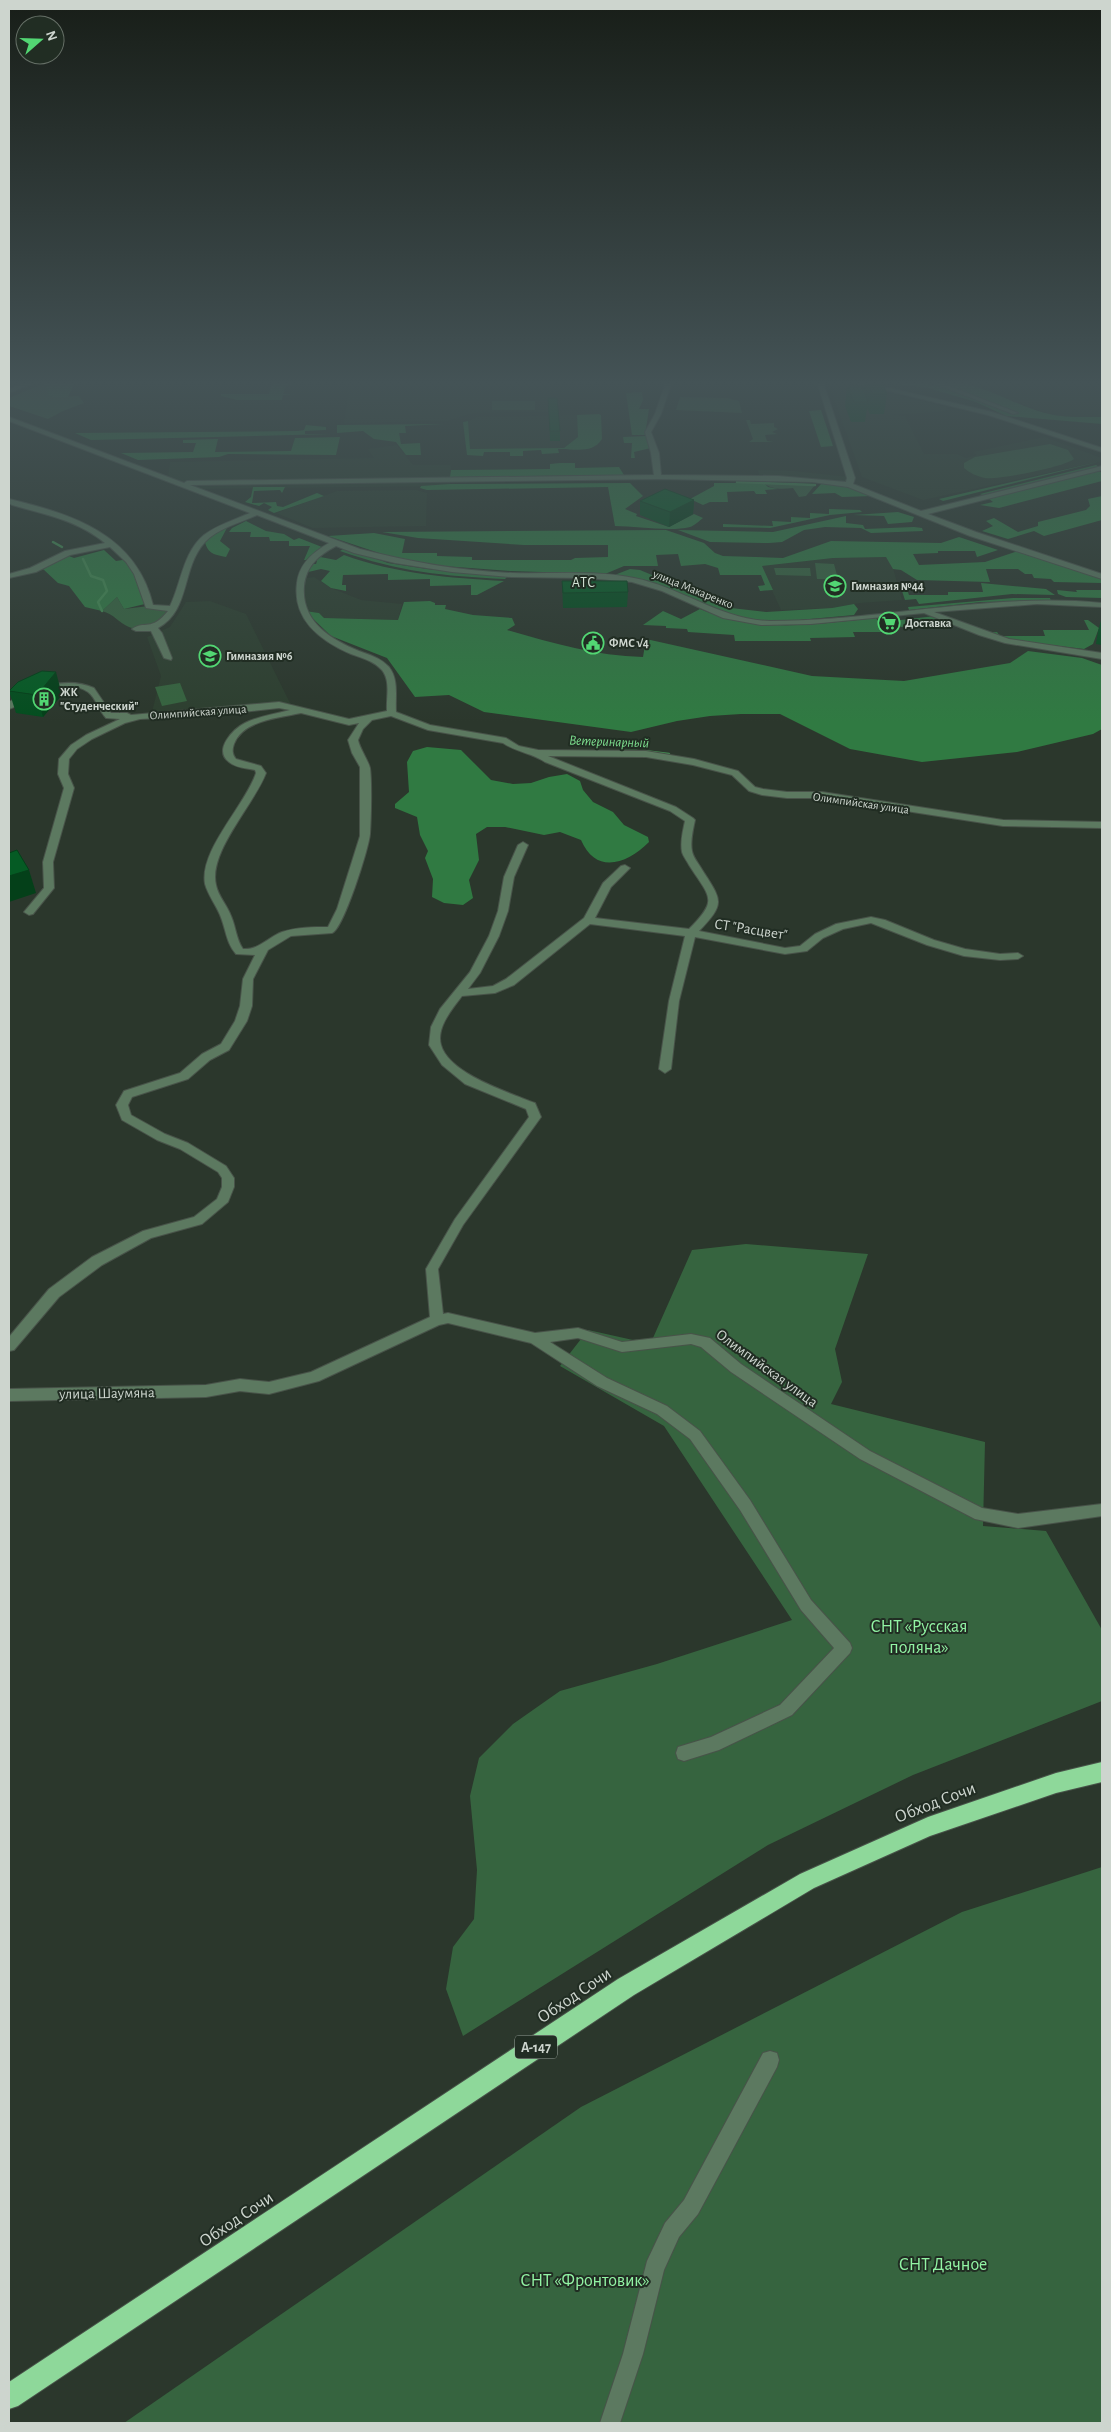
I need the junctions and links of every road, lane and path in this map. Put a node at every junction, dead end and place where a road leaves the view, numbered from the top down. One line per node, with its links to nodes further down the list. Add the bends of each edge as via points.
1 (876, 495): 6 (street)
2 (991, 495): 6 (street)
3 (212, 496): 5 (street, улица Макаренко)
4 (9, 502): 8 (street, via 56,514)
5 (258, 512): 7 (street, улица Макаренко); 12 (street, via 200,543)
6 (921, 513): 10 (street, via 981,537)
7 (335, 543): 13 (street, улица Макаренко, via 428,568 645,582 713,613 753,622 799,622); 20 (street, via 312,556 300,576 299,600 306,618 325,638 382,665 393,685)
8 (111, 544): 9 (street, via 68,553 33,570); 12 (street, via 133,566 148,606)
9 (9, 576)
10 (1102, 577)
11 (1102, 604): 13 (street, улица Макаренко, via 1018,602)
12 (174, 608): 14 (street)
13 (926, 611): 16 (street, улица Макаренко, via 1008,641)
14 (153, 628): 15 (street); 17 (street)
15 (136, 629)
16 (1102, 656)
17 (168, 658)
18 (9, 706): 21 (street, via 36,692 79,686 92,691 109,716)
19 (300, 710): 21 (street, Олимпийская улица, via 274,705); 22 (street, Олимпийская улица, via 349,722); 30 (street, Олимпийская улица, via 242,727 230,742 227,753 234,762 258,768 261,773 217,851 210,881 236,949 245,952)
20 (392, 713): 22 (street, Олимпийская улица); 23 (street, Олимпийская улица, via 428,727 506,741 516,748)
21 (139, 716): 27 (street, Олимпийская улица, via 89,737 64,759 63,774 69,788 48,862 49,888)
22 (368, 718): 30 (street, via 353,740 366,767 366,825 342,909 332,930 281,936)
23 (538, 752): 24 (street, Олимпийская улица, via 661,756 735,773 752,789 762,792 836,797 1003,823); 29 (street, Олимпийская улица, via 548,760 673,808 690,820 686,852 710,891 714,904 710,914)
24 (1102, 825)
25 (523, 845): 32 (street, via 509,878 494,936 475,973)
26 (625, 868): 28 (street, via 607,885)
27 (29, 912)
28 (588, 920): 29 (street, СТ "Расцвет"); 32 (street, via 510,982 495,989)
29 (691, 933): 31 (street, СТ "Расцвет", via 795,951 830,930 859,922 881,922 956,951); 33 (street, via 674,1001)
30 (263, 950): 36 (street, via 248,979 241,1021 225,1047 206,1057 184,1076 128,1094 122,1105 126,1116 222,1169 228,1178 222,1202 198,1221 147,1234 97,1261 54,1293)
31 (1018, 956)
32 (460, 993): 34 (street, via 436,1027 435,1045 446,1062 469,1082 523,1100 531,1106 535,1117 459,1222 432,1269)
33 (665, 1069)
34 (436, 1320): 35 (street, Олимпийская улица, via 448,1318); 37 (street, Олимпийская улица, via 336,1368 294,1384 269,1388 240,1385)
35 (535, 1338): 39 (street, Олимпийская улица, via 578,1333 631,1348 691,1338 705,1342 736,1368 865,1455 980,1514 1018,1521); 40 (street, via 602,1382 662,1410 695,1435 745,1505 806,1606 844,1648 786,1710 729,1738)
36 (9, 1346)
37 (206, 1391): 38 (street, улица Шаумяна)
38 (9, 1395)
39 (1102, 1510)
40 (684, 1753)
41 (1102, 1772): 43 (highway, Обход Сочи / А-147, via 1056,1783 928,1827 807,1881 626,1987)
42 (770, 2060): 44 (street, via 691,2207 672,2230 654,2268 633,2354)
43 (9, 2397)
44 (610, 2423)

